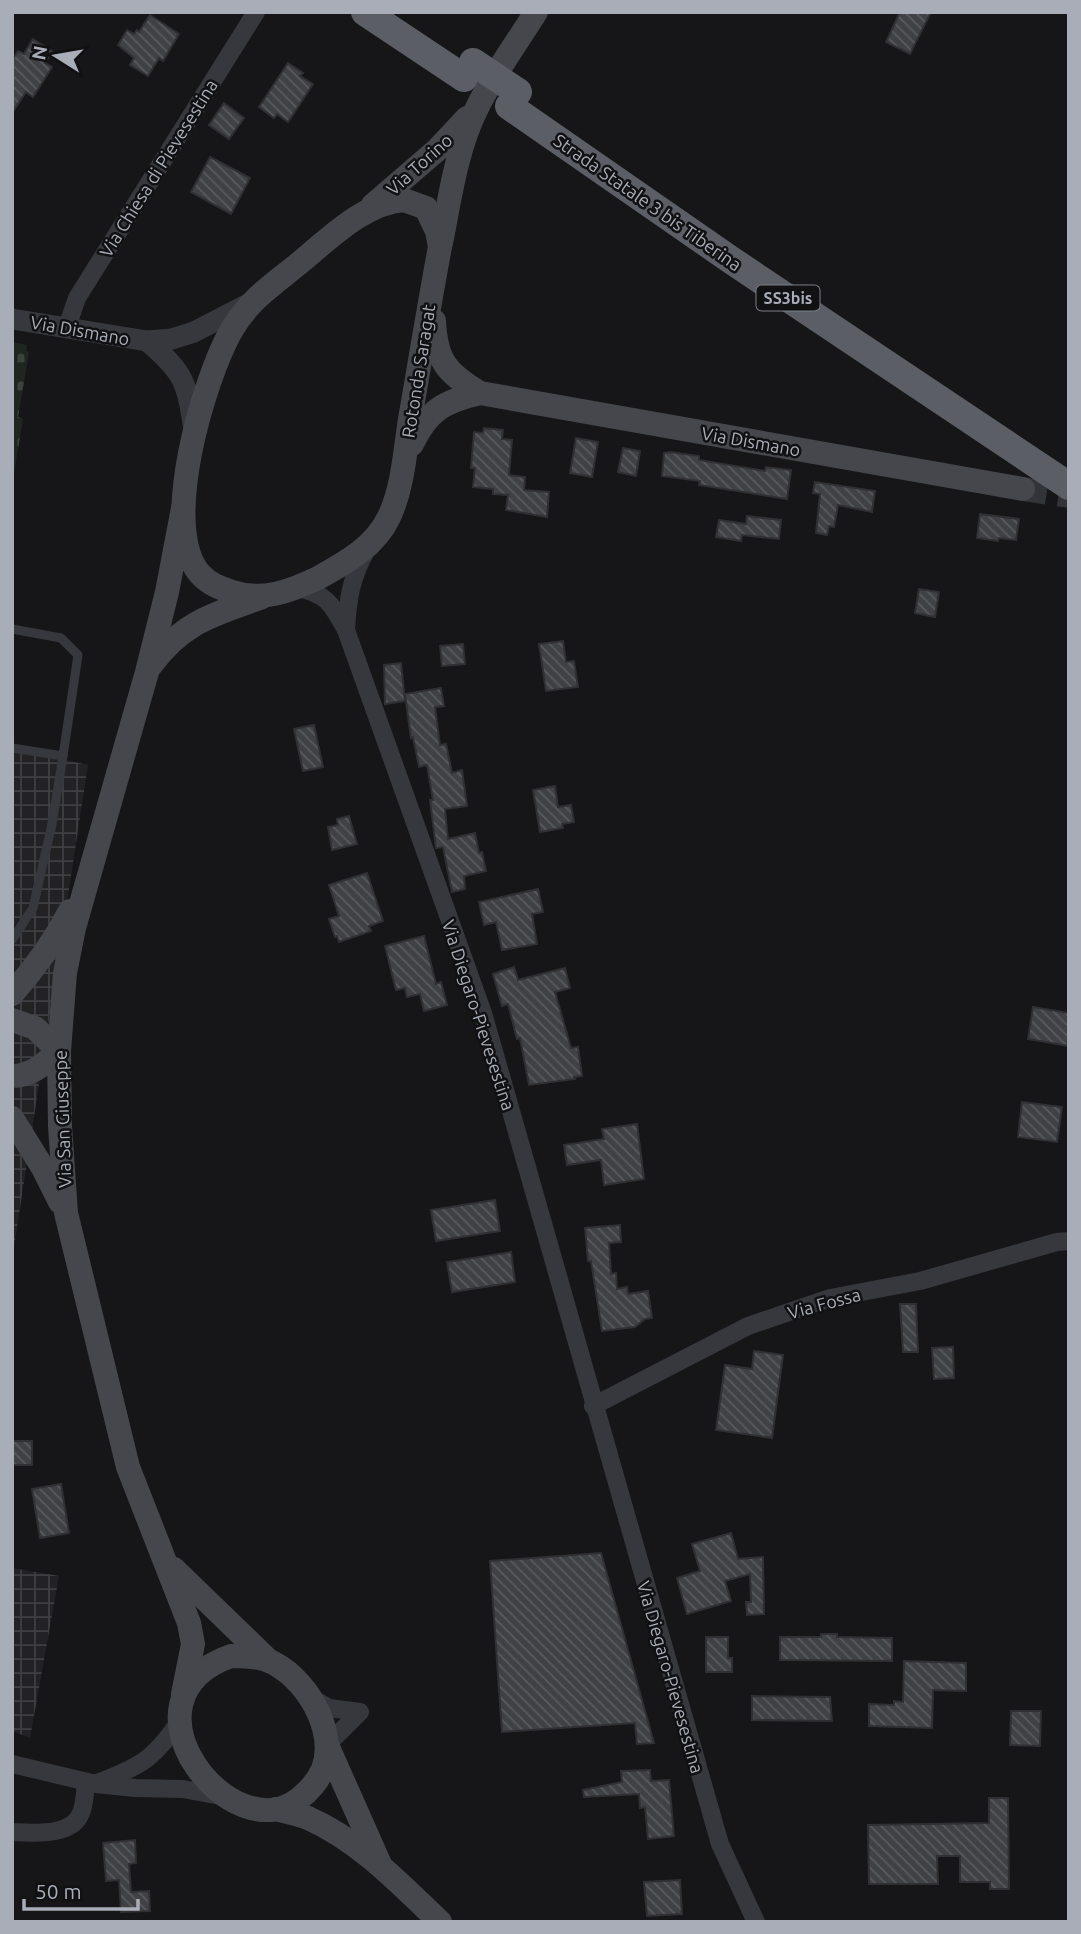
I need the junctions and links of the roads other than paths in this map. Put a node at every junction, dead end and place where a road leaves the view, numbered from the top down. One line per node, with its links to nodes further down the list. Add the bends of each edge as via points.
1 (256, 12): 13 (street, Via Chiesa di Pievesestina, via 77,298)
2 (365, 12): 5 (highway, Strada Statale 3 bis Tiberina / SS3bis)
3 (397, 12): 5 (highway, Strada Statale 3 bis Tiberina / SS3bis)
4 (536, 12): 7 (main road, Via Torino)
5 (469, 70): 6 (highway, Strada Statale 3 bis Tiberina / SS3bis, bridge)
6 (514, 99): 18 (highway, Strada Statale 3 bis Tiberina / SS3bis); 19 (highway, Strada Statale 3 bis Tiberina / SS3bis, via 731,260)
7 (477, 108): 8 (main road, Via Torino, via 438,149); 9 (main road, Via Torino, via 459,155)
8 (358, 217): 9 (main road, Rotonda Saragat, via 396,201 418,204 433,219); 11 (main road, Rotonda Saragat)
9 (440, 247): 10 (main road, Rotonda Saragat)
10 (432, 289): 15 (main road, Via Dismano, via 439,356 454,376); 17 (main road, Rotonda Saragat)
11 (250, 303): 14 (street, Via Dismano, via 194,332); 16 (main road, Rotonda Saragat, via 219,353)
12 (12, 318): 13 (street, Via Dismano, via 44,329)
13 (67, 327): 14 (street, Via Dismano)
14 (147, 341): 16 (street, Via Dismano, via 182,377)
15 (480, 393): 17 (main road, Via Dismano, via 432,412); 20 (main road, Via Dismano)
16 (194, 430): 21 (main road, Rotonda Saragat)
17 (404, 460): 22 (main road, Rotonda Saragat, via 390,516)
18 (1069, 466)
19 (1069, 486)
20 (1023, 489)
21 (183, 508): 24 (main road, Rotonda Saragat, via 186,546 198,572 219,588); 27 (main road, Via San Giuseppe)
22 (369, 545): 23 (main road, Rotonda Saragat); 26 (street, Via Diegaro-Pievesestina, via 354,573)
23 (298, 588): 24 (main road, Rotonda Saragat); 26 (street, Via Diegaro-Pievesestina, via 328,598)
24 (264, 597): 27 (main road, Via San Giuseppe, via 206,617 180,633)
25 (12, 629): 29 (lane, via 61,638 78,655)
26 (346, 629): 39 (street, Via Diegaro-Pievesestina, via 482,1013)
27 (147, 672): 30 (main road, Via San Giuseppe)
28 (12, 748): 29 (lane)
29 (63, 756): 31 (lane, via 33,908)
30 (87, 880): 32 (main road, via 57,936); 34 (main road, Via San Giuseppe, via 65,972)
31 (12, 940)
32 (12, 994)
33 (12, 1020): 34 (main road, via 35,1028)
34 (59, 1051): 35 (main road, via 38,1069); 37 (main road, Via San Giuseppe)
35 (12, 1076)
36 (12, 1118): 37 (main road)
37 (66, 1213): 40 (main road, Via San Giuseppe, via 128,1467)
38 (1069, 1241): 39 (street, Via Fossa, via 920,1281 830,1298 748,1326)
39 (593, 1406): 53 (street, Via Diegaro-Pievesestina, via 720,1844)
40 (167, 1563): 41 (main road, Via San Giuseppe); 42 (main road, Via San Giuseppe, via 193,1644)
41 (269, 1661): 42 (main road, via 231,1656 202,1669); 43 (main road)
42 (183, 1694): 44 (main road)
43 (310, 1698): 45 (main road); 45 (street, via 329,1708 368,1711)
44 (180, 1723): 47 (street, via 150,1758); 48 (main road, via 194,1765)
45 (327, 1745): 49 (main road, via 319,1778 295,1802); 51 (main road)
46 (12, 1763): 47 (street)
47 (91, 1783): 48 (street); 50 (street, via 82,1813 73,1825 48,1833)
48 (227, 1797): 49 (main road, via 256,1808)
49 (276, 1809): 51 (main road, via 306,1818)
50 (12, 1832)
51 (380, 1866): 52 (main road)
52 (440, 1922)
53 (756, 1922)

